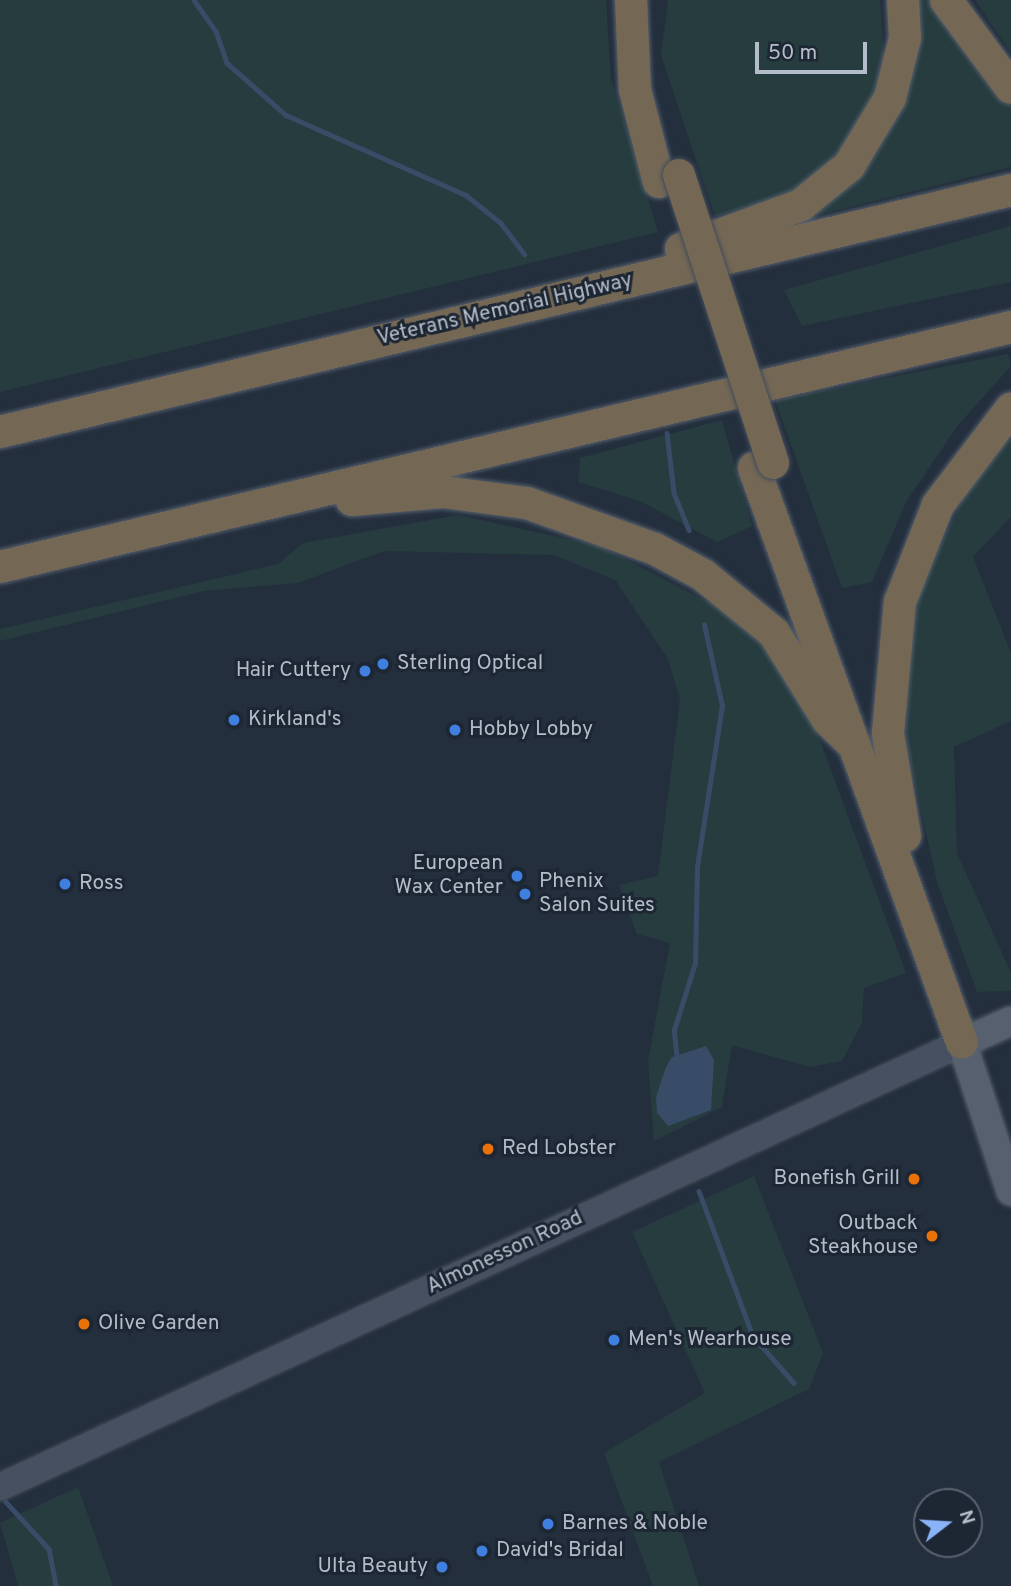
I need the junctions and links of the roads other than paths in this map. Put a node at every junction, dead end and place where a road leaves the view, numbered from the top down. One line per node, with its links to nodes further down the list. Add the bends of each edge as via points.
1 (631, 0): 6 (highway, via 635,90)
2 (650, 0): 6 (highway, via 649,61)
3 (903, 0): 8 (highway, via 905,38 890,98 841,173 800,205 643,262)
4 (946, 0): 5 (highway)
5 (1011, 88)
6 (669, 179): 12 (highway)
7 (1011, 190): 8 (highway, Veterans Memorial Highway)
8 (603, 286): 11 (highway, Veterans Memorial Highway)
9 (1011, 327): 13 (highway)
10 (1011, 410): 17 (highway, via 938,505 900,602 888,711 906,828)
11 (0, 432)
12 (764, 465): 15 (highway); 16 (highway, via 877,771)
13 (62, 553): 14 (highway); 15 (highway, via 402,493 527,503 608,528 703,575 774,633 828,720)
14 (0, 567)
15 (849, 740): 16 (highway)
16 (882, 811): 17 (highway)
17 (902, 869): 19 (highway)
18 (1011, 1021): 19 (main road, Almonesson Road)
19 (962, 1043): 20 (main road); 21 (street, Almonesson Road)
20 (1011, 1191)
21 (0, 1487)

